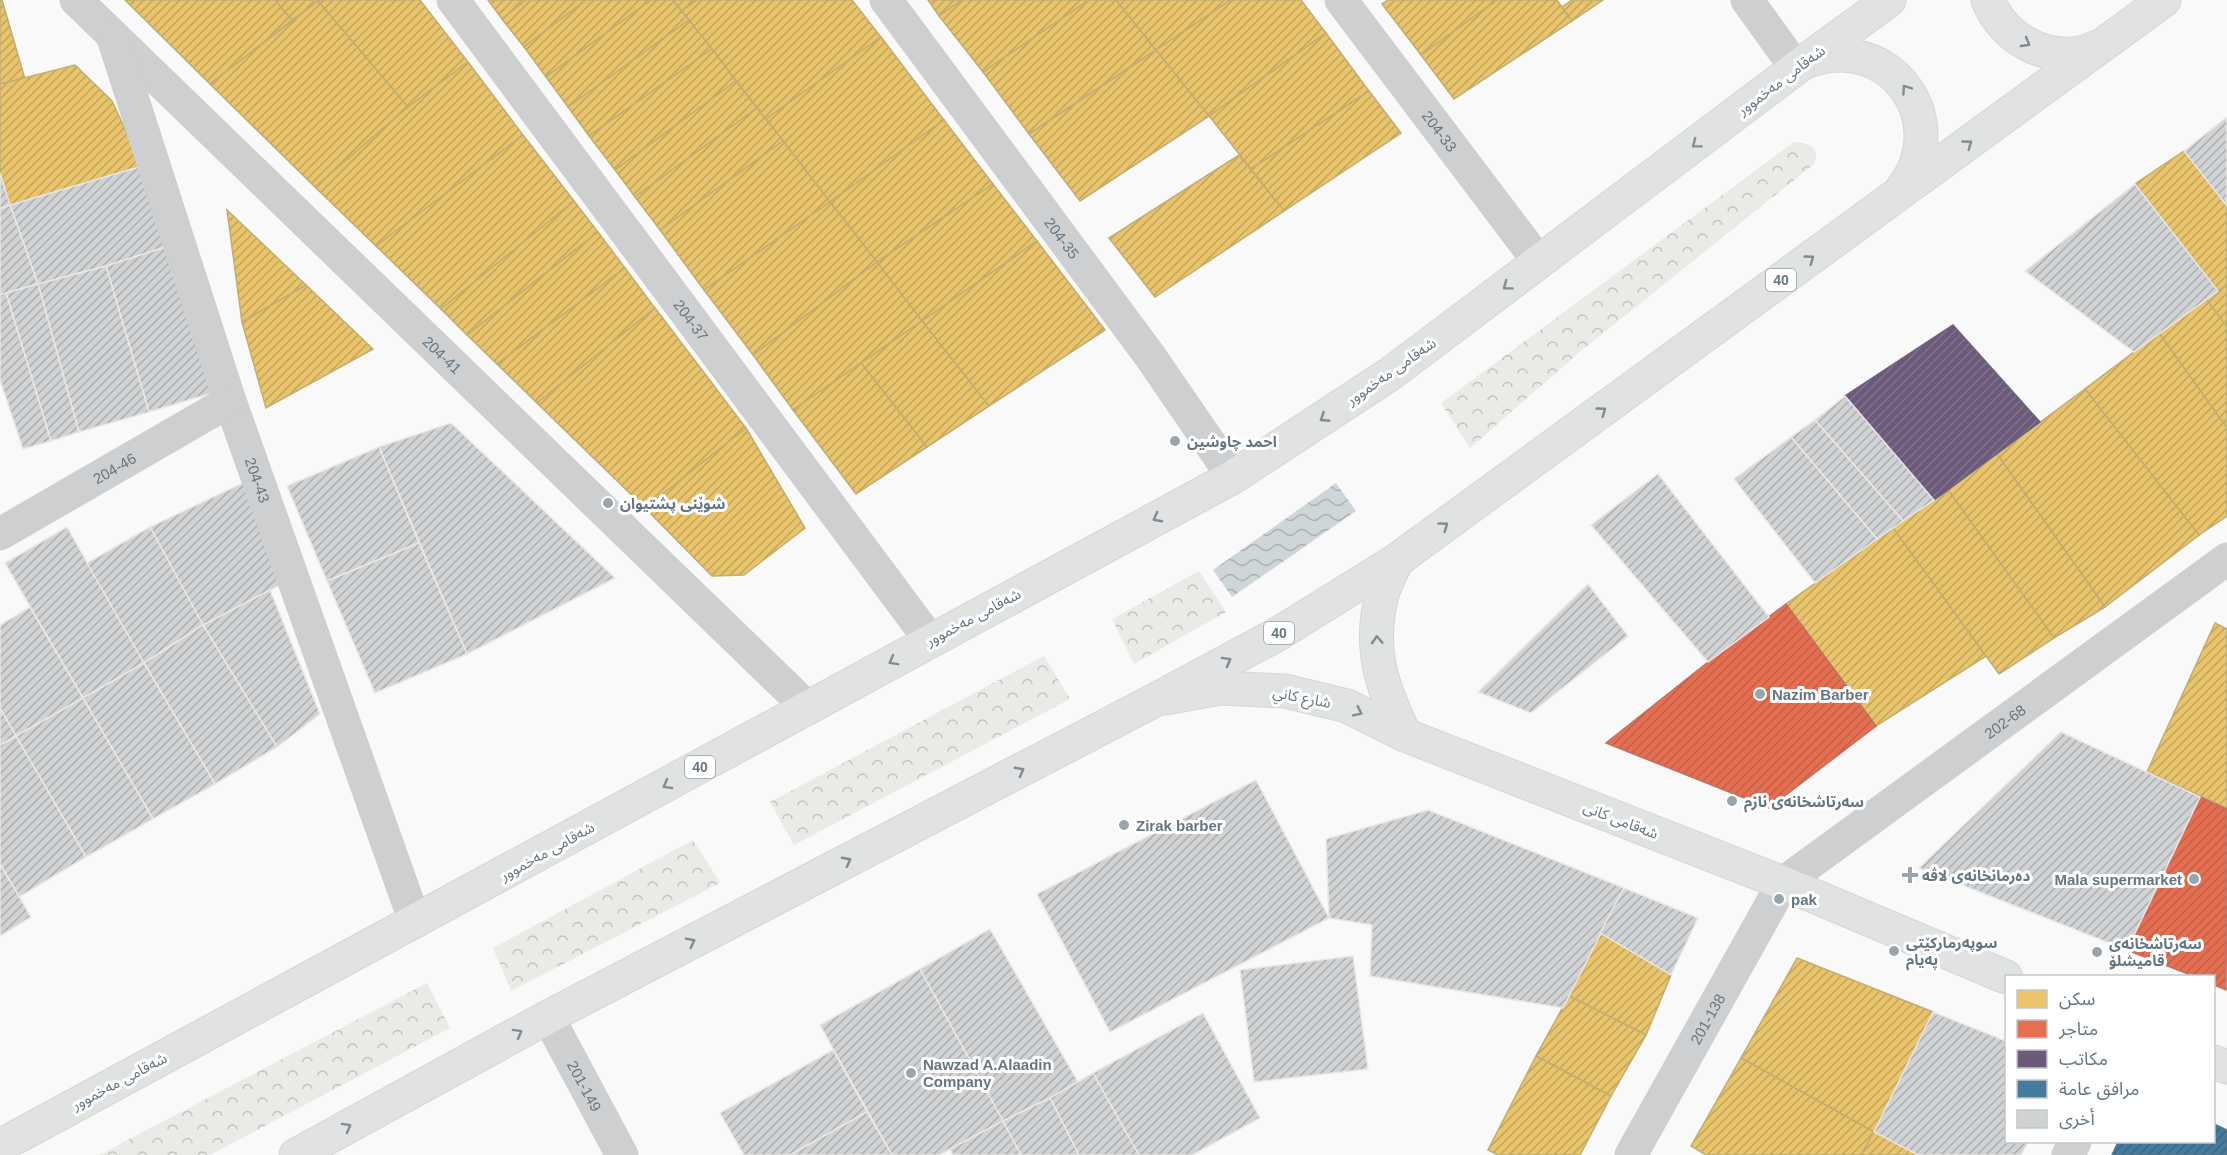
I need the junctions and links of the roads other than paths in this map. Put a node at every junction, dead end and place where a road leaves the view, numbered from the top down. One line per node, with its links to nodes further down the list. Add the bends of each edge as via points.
1 (76, 0): 9 (street, 204-41)
2 (453, 0): 19 (street, 204-37)
3 (886, 0): 15 (street, 204-35, via 1150,356)
4 (1341, 0): 13 (street, 204-33)
5 (1747, 0): 11 (street)
6 (1889, 0): 11 (main road, شەقامی مەخموور / 40)
7 (1988, 0): 10 (main road, one-way to 10, via 2006,29 2040,51 2068,55)
8 (2164, 0): 10 (main road, 40)
9 (112, 34): 14 (street, 204-43); 21 (street, 204-41)
10 (2106, 42): 12 (main road, 40, one-way to 10)
11 (1796, 68): 12 (main road, one-way to 11, via 1911,176 1920,150 1921,123 1904,85 1884,67 1860,57 1821,57); 13 (main road, شەقامی مەخموور / 40, one-way to 13)
12 (1893, 199): 17 (main road, 40, one-way to 12)
13 (1539, 262): 15 (main road, شەقامی مەخموور / 40, one-way to 15, via 1390,374)
14 (230, 401): 16 (street, 204-46); 24 (street, 204-43)
15 (1233, 477): 19 (main road, شەقامی مەخموور / 40, one-way to 19)
16 (0, 534)
17 (1397, 560): 20 (main road, 40, one-way to 17, via 1278,634); 22 (main road, one-way to 17, via 1388,701 1378,666 1376,630 1382,594)
18 (2220, 572): 23 (street, 202-68)
19 (930, 640): 21 (main road, شەقامی مەخموور / 40, one-way to 21)
20 (1157, 699): 22 (main road, شارع كاني, one-way to 22, via 1220,688 1285,691 1347,706); 26 (main road, 40, one-way to 20)
21 (808, 708): 24 (main road, شەقامی مەخموور / 40, one-way to 24)
22 (1405, 735): 23 (main road, شەقامی کانی)
23 (1783, 883): 25 (main road, شەقامی کانی); 30 (street, 201-138)
24 (415, 922): 27 (main road, شەقامی مەخموور / 40)
25 (2005, 976)
26 (548, 1017): 28 (main road, 40, one-way to 26); 29 (street, 201-149)
27 (0, 1146)
28 (296, 1155)
29 (622, 1155)
30 (1631, 1155)

